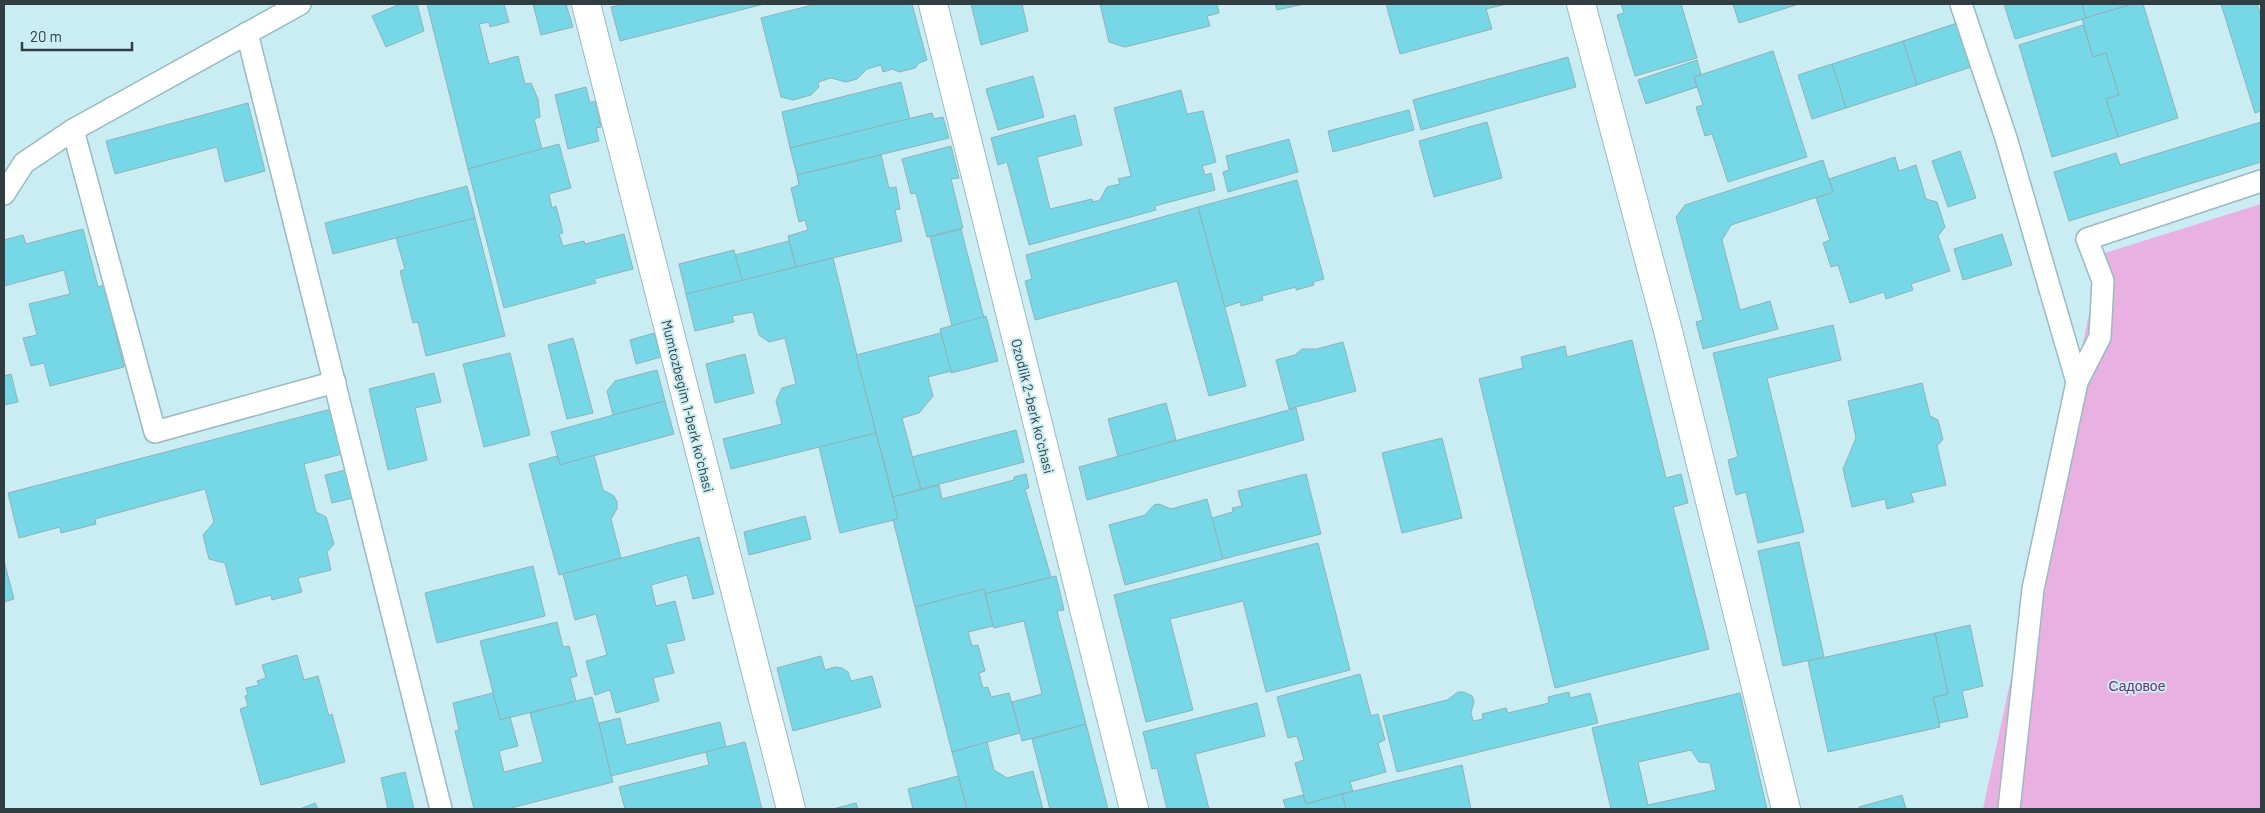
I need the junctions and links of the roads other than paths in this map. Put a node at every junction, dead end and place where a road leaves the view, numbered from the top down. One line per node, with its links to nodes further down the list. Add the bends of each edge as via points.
1 (300, 4): 6 (lane)
2 (586, 4): 13 (street, Mumtozbegim 1-berk koʻchasi)
3 (932, 4): 14 (street, Ozodlik 2-berk koʻchasi)
4 (1581, 4): 15 (street, via 1668,331)
5 (1962, 4): 11 (lane, via 2006,138)
6 (247, 33): 7 (lane); 10 (lane)
7 (73, 130): 9 (lane, via 24,163); 10 (lane, via 154,432)
8 (2261, 181): 11 (lane, via 2087,239 2103,281 2100,337)
9 (4, 194)
10 (335, 382): 12 (lane)
11 (2077, 382): 16 (lane, via 2033,589)
12 (441, 809)
13 (791, 809)
14 (1134, 809)
15 (1786, 809)
16 (2009, 809)

